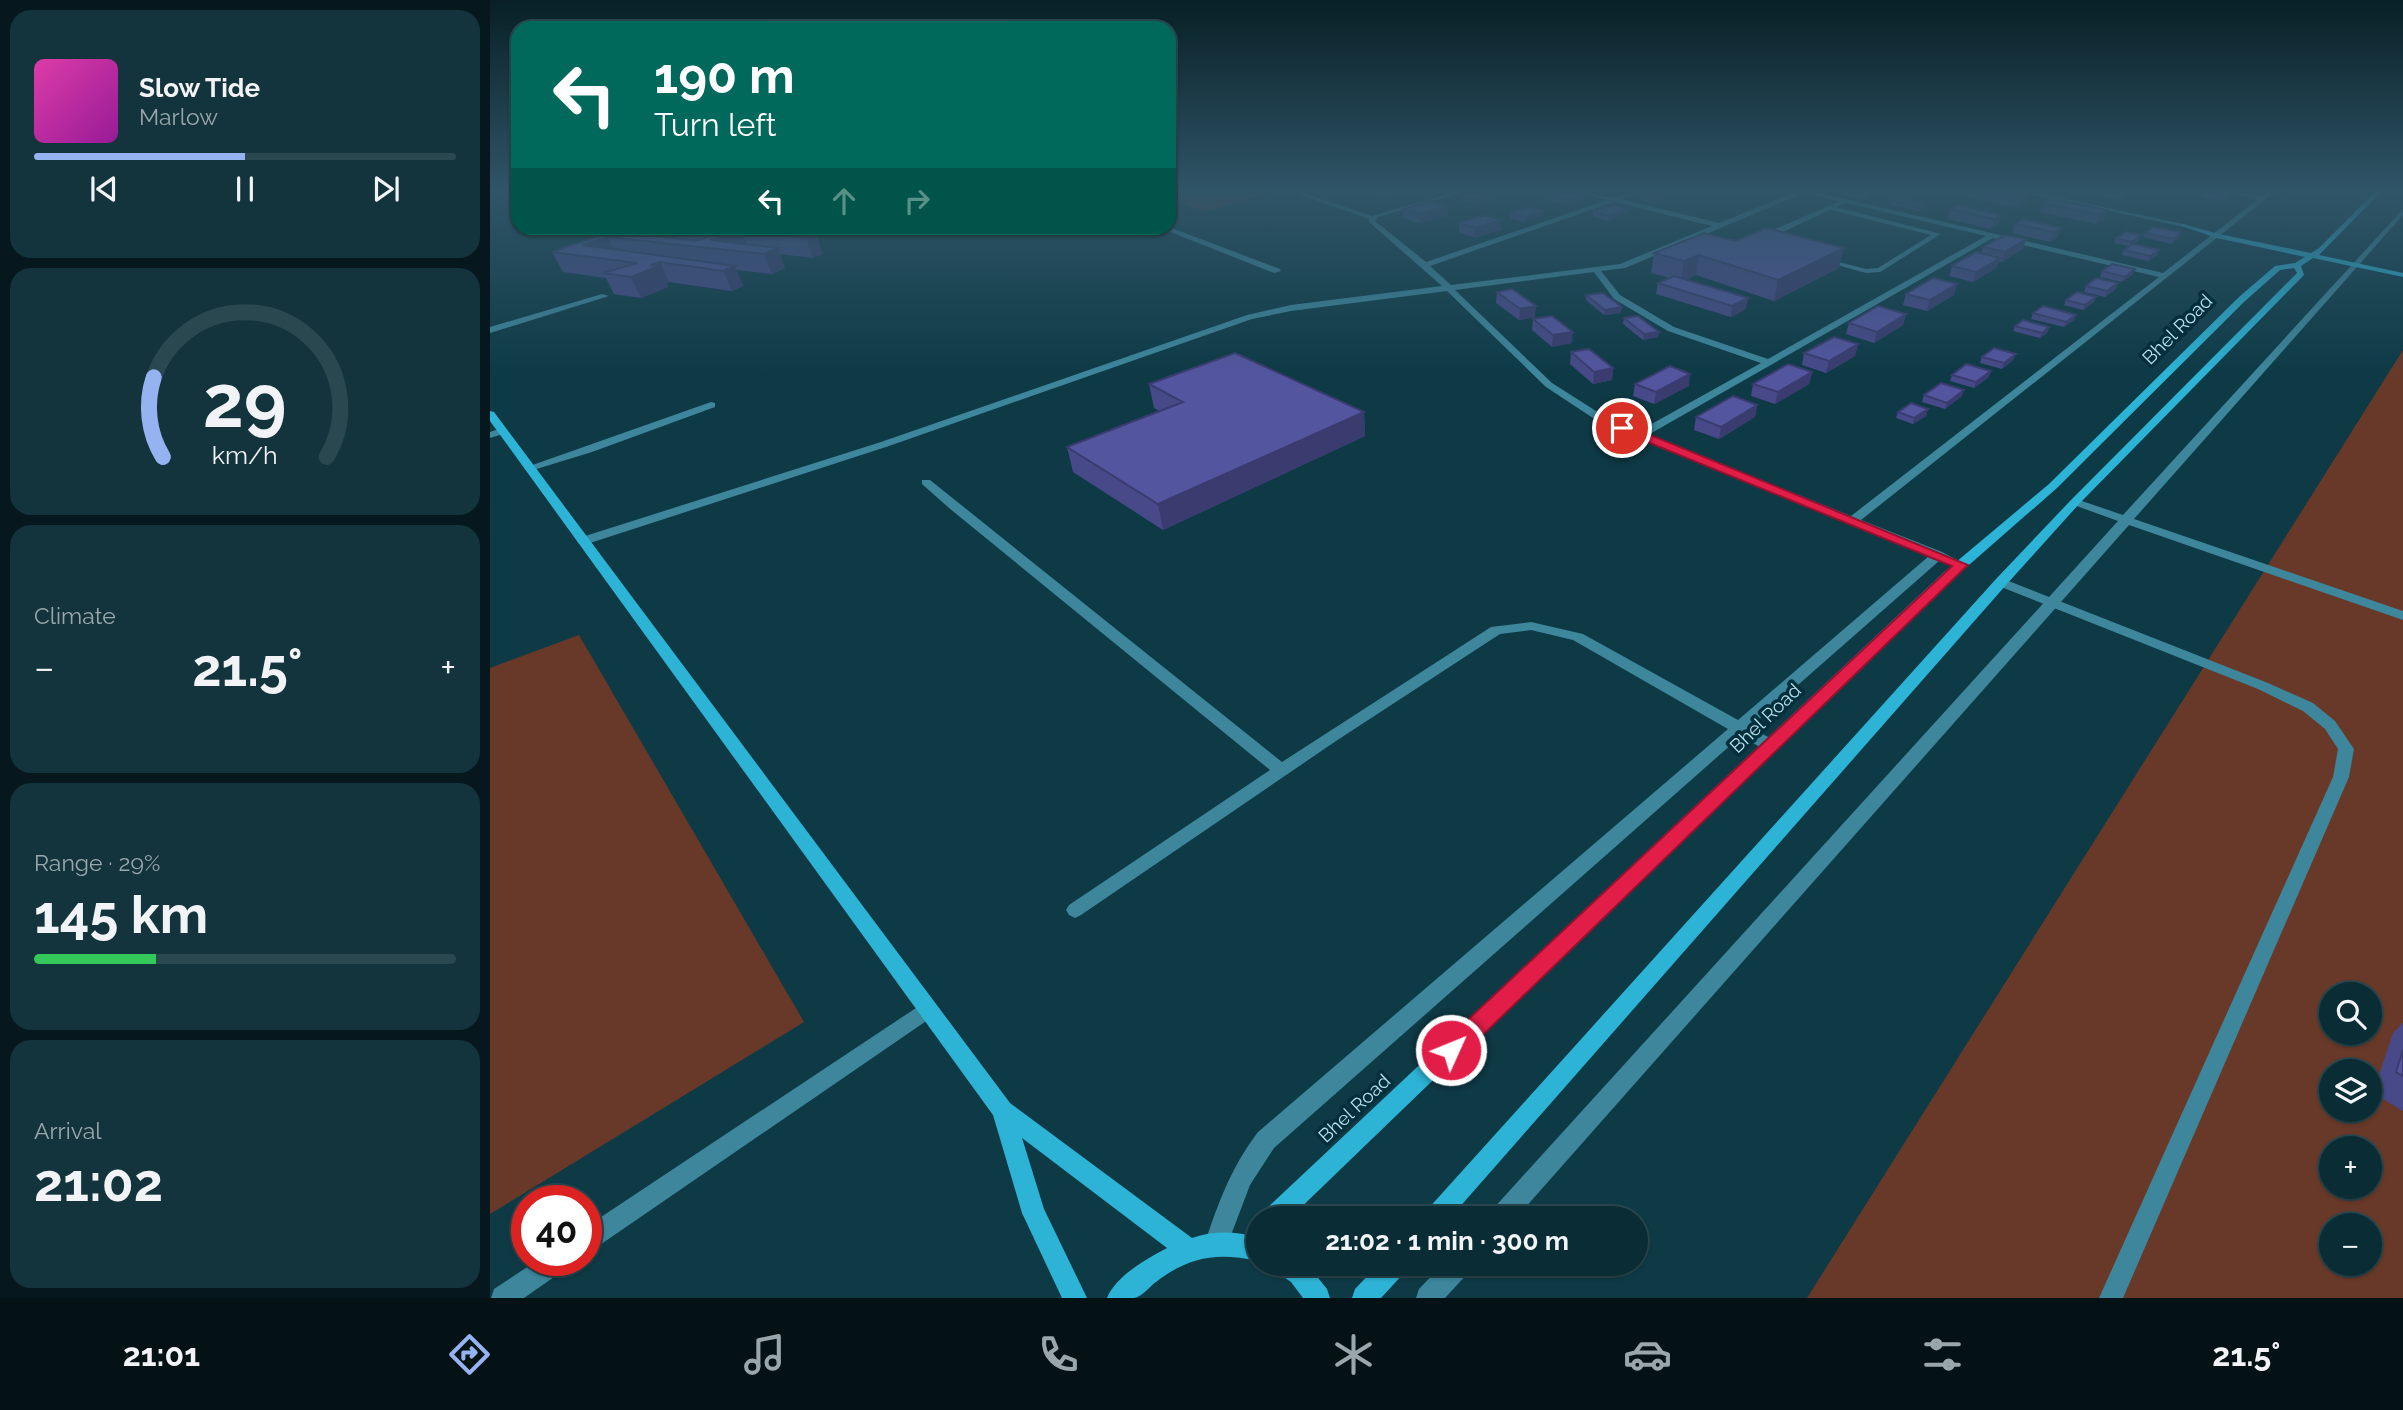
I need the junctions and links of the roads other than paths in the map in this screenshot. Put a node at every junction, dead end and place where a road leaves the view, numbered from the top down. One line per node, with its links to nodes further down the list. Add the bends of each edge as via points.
1 (1226, 252): 19 (street)
2 (1410, 252): 16 (street)
3 (1464, 252): 16 (street)
4 (1658, 252): 20 (street)
5 (1909, 252): 13 (street, via 1874,272)
6 (1964, 252): 26 (street)
7 (2059, 252): 22 (street)
8 (2196, 252): 22 (street)
9 (2296, 252): 14 (street)
10 (2320, 252): 14 (street, Bhel Road)
11 (2327, 252): 15 (street)
12 (2366, 252): 15 (street)
13 (1809, 256)
14 (2314, 256): 15 (street); 17 (street, Bhel Road)
15 (2357, 262): 18 (street); 21 (street); 34 (street)
16 (1425, 265): 23 (street)
17 (2297, 265): 33 (street, via 2301,273); 38 (street, Bhel Road, via 2278,268 2242,299 2053,486)
18 (2403, 267)
19 (1278, 271)
20 (1597, 271): 23 (street); 26 (street, via 1617,297 1660,323)
21 (2403, 275)
22 (2165, 276): 35 (street)
23 (1446, 288): 30 (street, via 1549,385 1603,420); 36 (street, via 1291,307 1250,317)
24 (605, 296): 25 (street)
25 (490, 330)
26 (1768, 362): 30 (street)
27 (711, 405): 31 (street)
28 (490, 414): 29 (street)
29 (496, 433): 31 (street)
30 (1640, 435): 35 (street)
31 (530, 468): 36 (street)
32 (926, 482): 44 (street)
33 (2075, 502): 34 (street); 39 (street)
34 (2125, 518): 40 (street); 41 (street)
35 (1852, 521): 37 (street)
36 (583, 541): 46 (street)
37 (1938, 555): 38 (street); 42 (street)
38 (1961, 565): 43 (street, Bhel Road)
39 (2001, 582): 40 (street); 49 (street)
40 (2053, 602): 50 (street); 65 (street, via 2308,706 2330,725 2346,749 2342,777)
41 (2403, 616)
42 (1738, 727): 43 (street); 44 (street, via 1578,637 1531,626 1496,630); 53 (street, via 1266,1140 1235,1186)
43 (1772, 746): 48 (street, Bhel Road)
44 (1281, 771): 45 (street)
45 (1075, 909)
46 (928, 1009): 47 (street); 51 (street)
47 (1002, 1110): 54 (street); 60 (street, via 1034,1213)
48 (1286, 1206)
49 (1446, 1206)
50 (1511, 1206)
51 (602, 1230)
52 (1246, 1242): 53 (street)
53 (1217, 1243): 54 (street)
54 (1188, 1249): 61 (street, via 1152,1268)
55 (535, 1276): 59 (street)
56 (1302, 1276): 62 (street)
57 (1384, 1276): 63 (street)
58 (1448, 1276): 64 (street)
59 (503, 1298)
60 (1075, 1298)
61 (1119, 1298)
62 (1318, 1298)
63 (1364, 1298)
64 (1429, 1298)
65 (2111, 1298)

